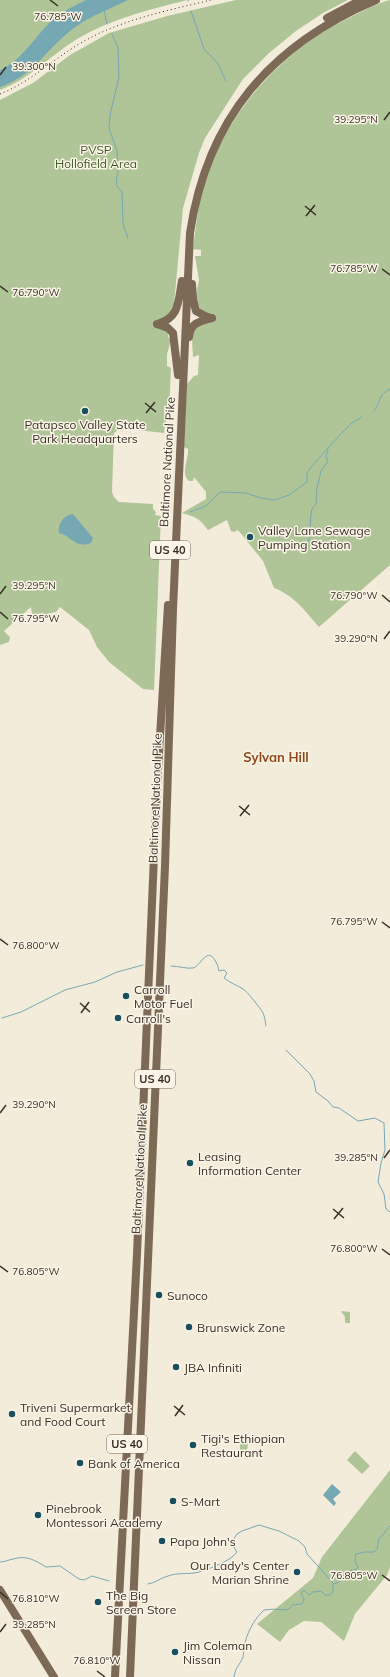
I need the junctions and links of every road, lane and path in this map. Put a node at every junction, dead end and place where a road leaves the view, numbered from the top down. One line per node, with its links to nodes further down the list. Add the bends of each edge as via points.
1 (361, 0): 4 (main road, Baltimore National Pike / US 40, via 314,26 282,50 251,81 219,126 191,198)
2 (376, 0): 3 (main road, Baltimore National Pike / US 40, via 330,23 295,46 270,67 242,100 217,142 202,178 191,227)
3 (188, 267): 5 (main road, Baltimore National Pike / US 40); 5 (main road, via 194,306 200,314 212,318 195,323 190,329 188,353)
4 (182, 281): 5 (main road, Baltimore National Pike / US 40); 5 (main road, via 176,312 167,321 157,324 173,333)
5 (181, 372): 8 (main road, Baltimore National Pike / US 40, via 156,816); 9 (main road, Baltimore National Pike / US 40, via 165,866)
6 (0, 1590): 7 (main road)
7 (54, 1677)
8 (116, 1677)
9 (130, 1677)

